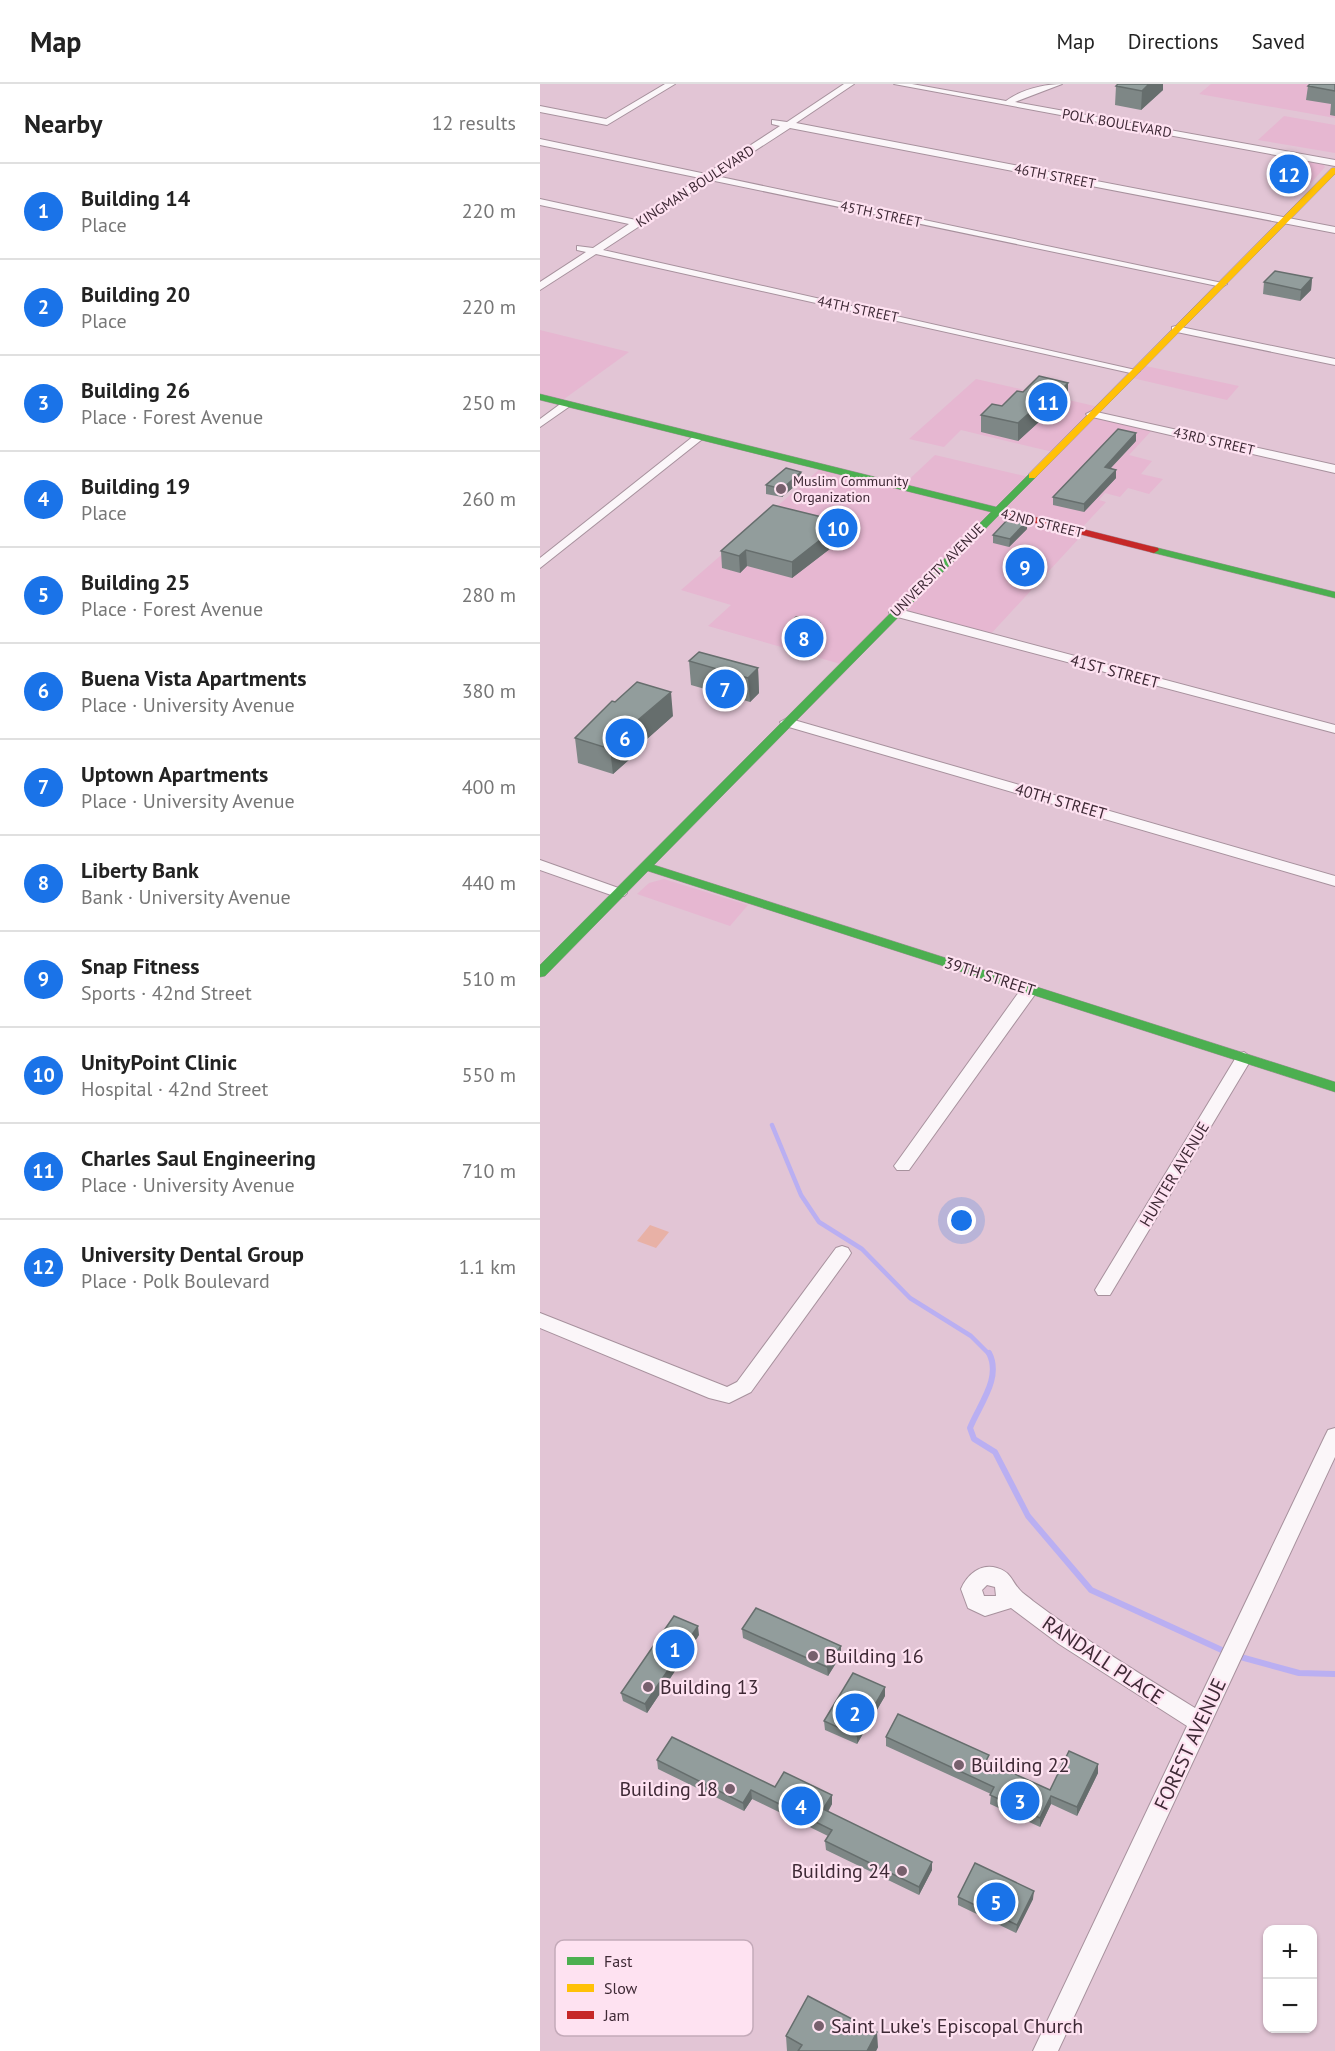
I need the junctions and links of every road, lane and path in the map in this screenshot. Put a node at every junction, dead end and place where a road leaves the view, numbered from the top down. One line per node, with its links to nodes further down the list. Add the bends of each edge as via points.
1 (671, 84): 8 (street, via 607,122)
2 (834, 84): 9 (street, KINGMAN BOULEVARD)
3 (850, 84): 10 (street, KINGMAN BOULEVARD)
4 (898, 84): 7 (street, POLK BOULEVARD)
5 (936, 84): 7 (street, POLK BOULEVARD)
6 (1058, 84): 7 (street)
7 (1011, 101): 12 (street, POLK BOULEVARD); 13 (street, POLK BOULEVARD)
8 (540, 109)
9 (775, 122): 10 (street, 46TH STREET); 14 (street, KINGMAN BOULEVARD)
10 (788, 125): 15 (street, KINGMAN BOULEVARD); 18 (street, 46TH STREET)
11 (540, 142): 14 (street, 45TH STREET)
12 (1335, 156)
13 (1334, 170): 18 (main road, UNIVERSITY AVENUE)
14 (696, 174): 15 (street, 45TH STREET); 17 (street, KINGMAN BOULEVARD)
15 (707, 178): 19 (street, KINGMAN BOULEVARD); 24 (street, 45TH STREET)
16 (540, 202): 17 (street)
17 (624, 220): 19 (street); 21 (street, KINGMAN BOULEVARD)
18 (1284, 220): 20 (street, 46TH STREET); 24 (main road, UNIVERSITY AVENUE)
19 (638, 223): 22 (street, KINGMAN BOULEVARD)
20 (1335, 230)
21 (581, 248): 22 (street, 44TH STREET); 23 (street, KINGMAN BOULEVARD)
22 (595, 251): 23 (street, KINGMAN BOULEVARD); 27 (street, 44TH STREET)
23 (541, 283)
24 (1222, 284): 25 (main road, UNIVERSITY AVENUE)
25 (1176, 329): 26 (street); 27 (main road, UNIVERSITY AVENUE)
26 (1335, 362)
27 (1135, 371): 30 (main road, UNIVERSITY AVENUE)
28 (540, 397): 29 (main road, 42ND STREET)
29 (567, 404): 31 (street); 32 (main road, 42ND STREET)
30 (1092, 414): 33 (street, 43RD STREET); 34 (main road, UNIVERSITY AVENUE)
31 (540, 424)
32 (699, 437): 34 (main road, 42ND STREET); 35 (street)
33 (1335, 469)
34 (995, 512): 36 (main road, 42ND STREET); 37 (main road, UNIVERSITY AVENUE)
35 (540, 564)
36 (1335, 595)
37 (895, 612): 38 (main road, UNIVERSITY AVENUE); 39 (street, 41ST STREET)
38 (787, 722): 41 (main road, UNIVERSITY AVENUE); 42 (street, 40TH STREET)
39 (1335, 729)
40 (540, 865): 43 (street)
41 (646, 866): 43 (main road, UNIVERSITY AVENUE); 45 (main road, 39TH STREET)
42 (1335, 881)
43 (619, 893): 44 (main road, UNIVERSITY AVENUE)
44 (540, 973)
45 (1030, 989): 46 (main road, 39TH STREET); 48 (street)
46 (1244, 1058): 47 (main road, 39TH STREET); 50 (street, HUNTER AVENUE)
47 (1335, 1087)
48 (903, 1166)
49 (842, 1253): 51 (street, via 744,1387 729,1395)
50 (1104, 1290)
51 (540, 1320)
52 (1335, 1436): 54 (street, FOREST AVENUE)
53 (1008, 1593): 54 (street, RANDALL PLACE, via 1066,1638)
54 (1200, 1723): 55 (street, FOREST AVENUE)
55 (1045, 2051)

